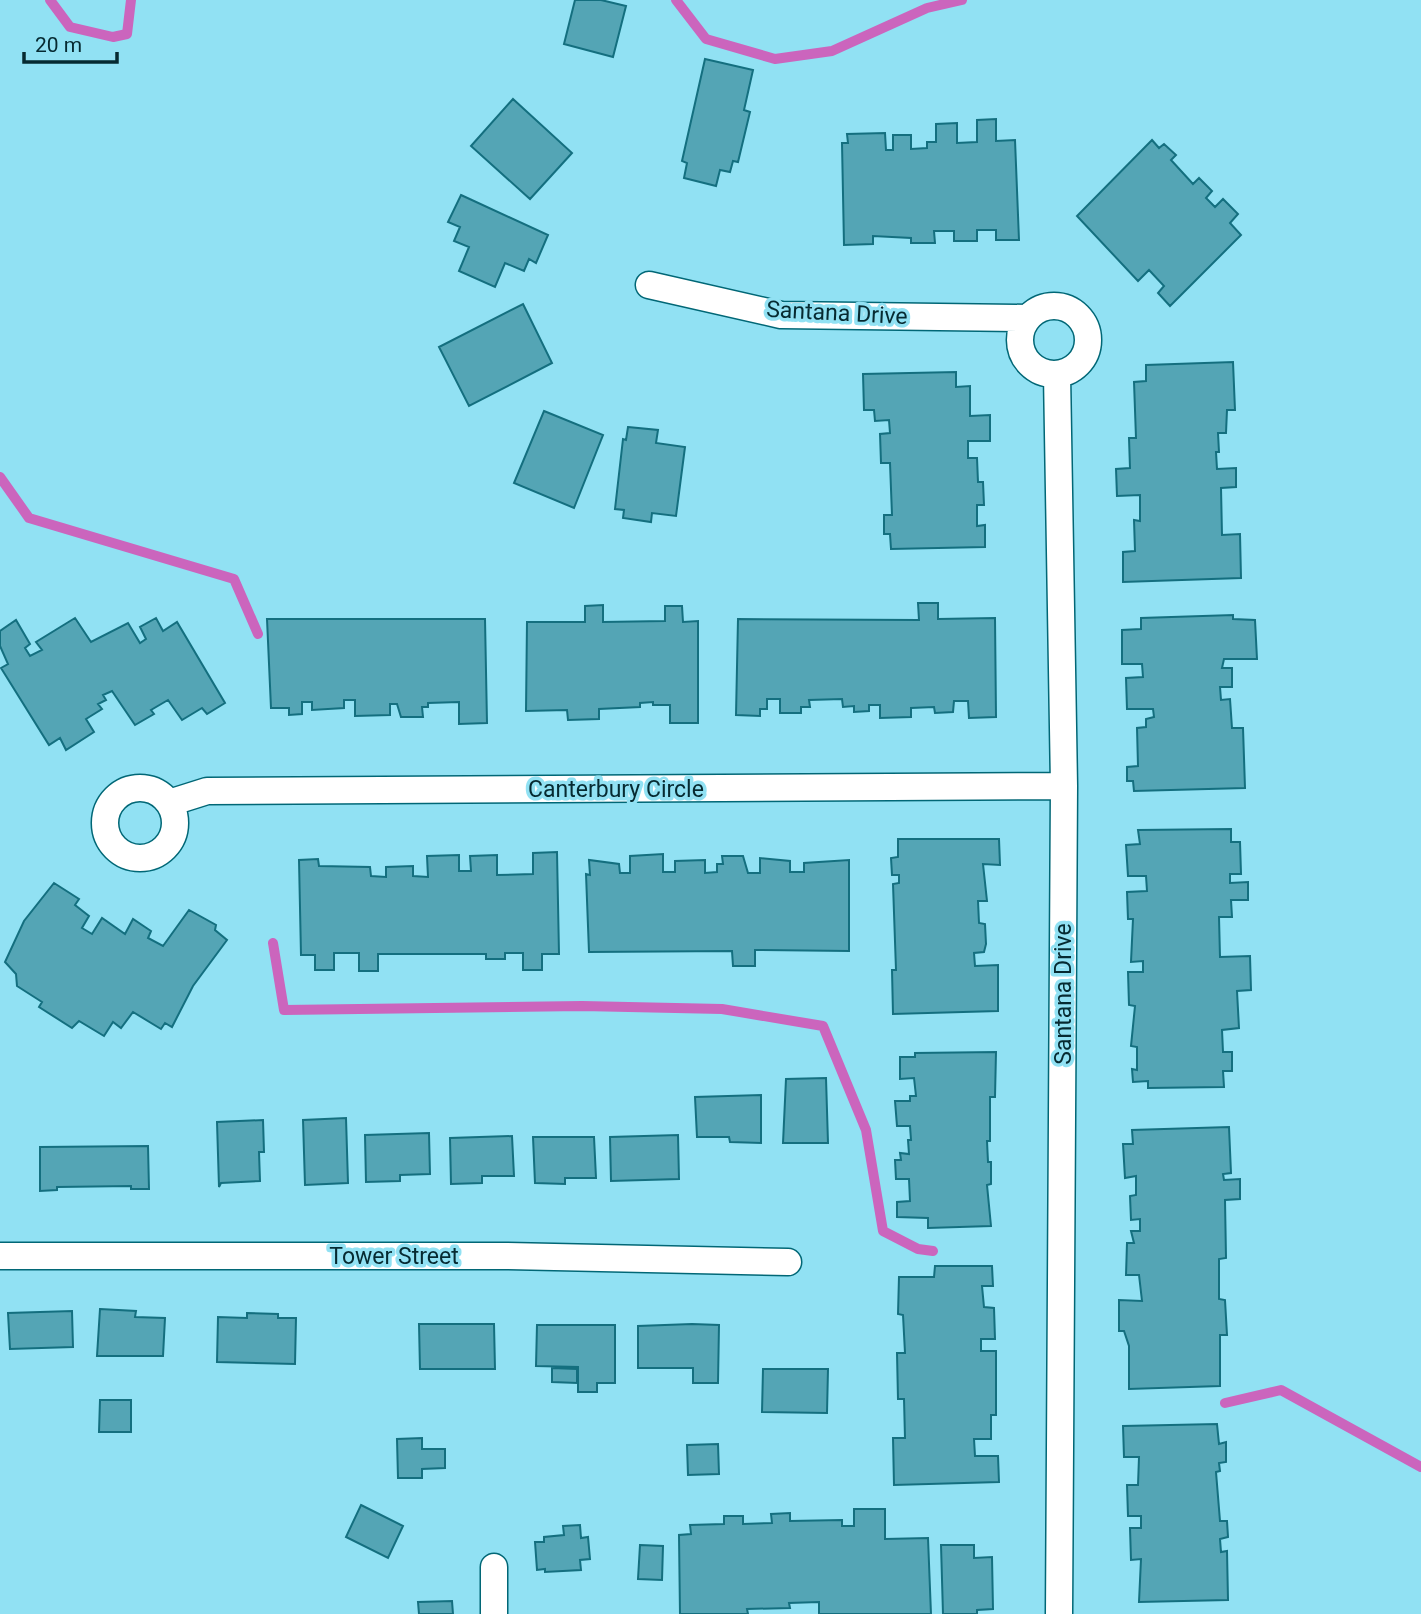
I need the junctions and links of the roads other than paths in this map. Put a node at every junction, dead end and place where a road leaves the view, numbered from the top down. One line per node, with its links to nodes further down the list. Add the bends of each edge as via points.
1 (649, 285): 2 (street, Santana Drive, via 781,314)
2 (1028, 318): 3 (street, via 1020,338 1026,360 1035,368); 3 (street, Santana Drive, via 1036,310 1058,306 1085,324 1088,346 1084,357)
3 (1057, 374): 4 (street, Santana Drive)
4 (1064, 786): 5 (street, Canterbury Circle, via 206,791); 10 (street, Santana Drive)
5 (169, 803)
6 (0, 1256): 7 (street, Tower Street, via 506,1256)
7 (788, 1262)
8 (494, 1567): 9 (street)
9 (494, 1614)
10 (1059, 1614)

